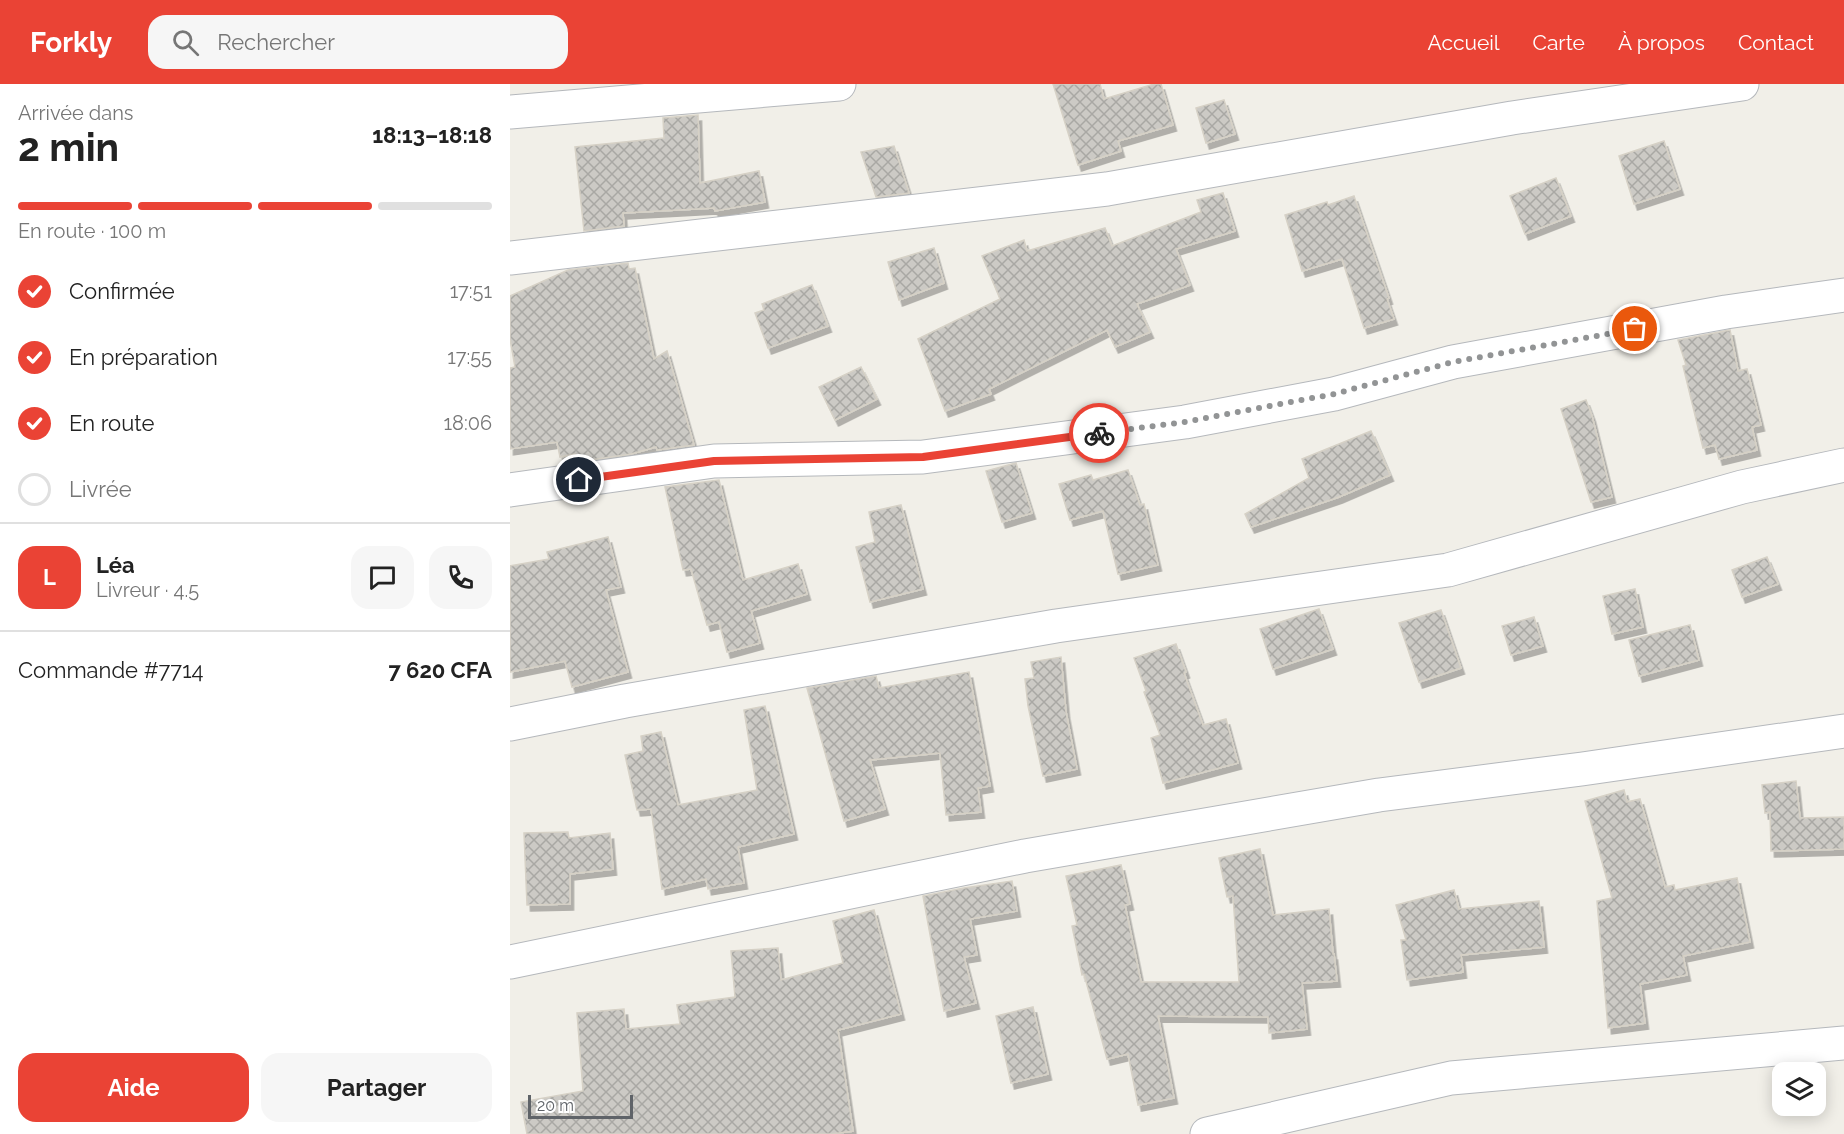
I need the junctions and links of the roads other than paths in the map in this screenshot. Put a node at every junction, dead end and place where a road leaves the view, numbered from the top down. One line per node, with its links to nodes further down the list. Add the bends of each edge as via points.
1 (839, 84): 3 (street)
2 (1742, 84): 4 (street, via 1512,118 1107,189)
3 (510, 112)
4 (510, 258)
5 (1844, 295): 7 (street, via 1726,312 1453,362 1334,394 1185,422 923,457 714,461)
6 (1844, 465): 8 (street, via 1742,487 1448,570 1056,626)
7 (510, 490)
8 (510, 724)
9 (1844, 731): 10 (street, via 1379,795 1025,856)
10 (510, 962)
11 (1844, 1043): 12 (street, via 1450,1078)
12 (1207, 1134)

